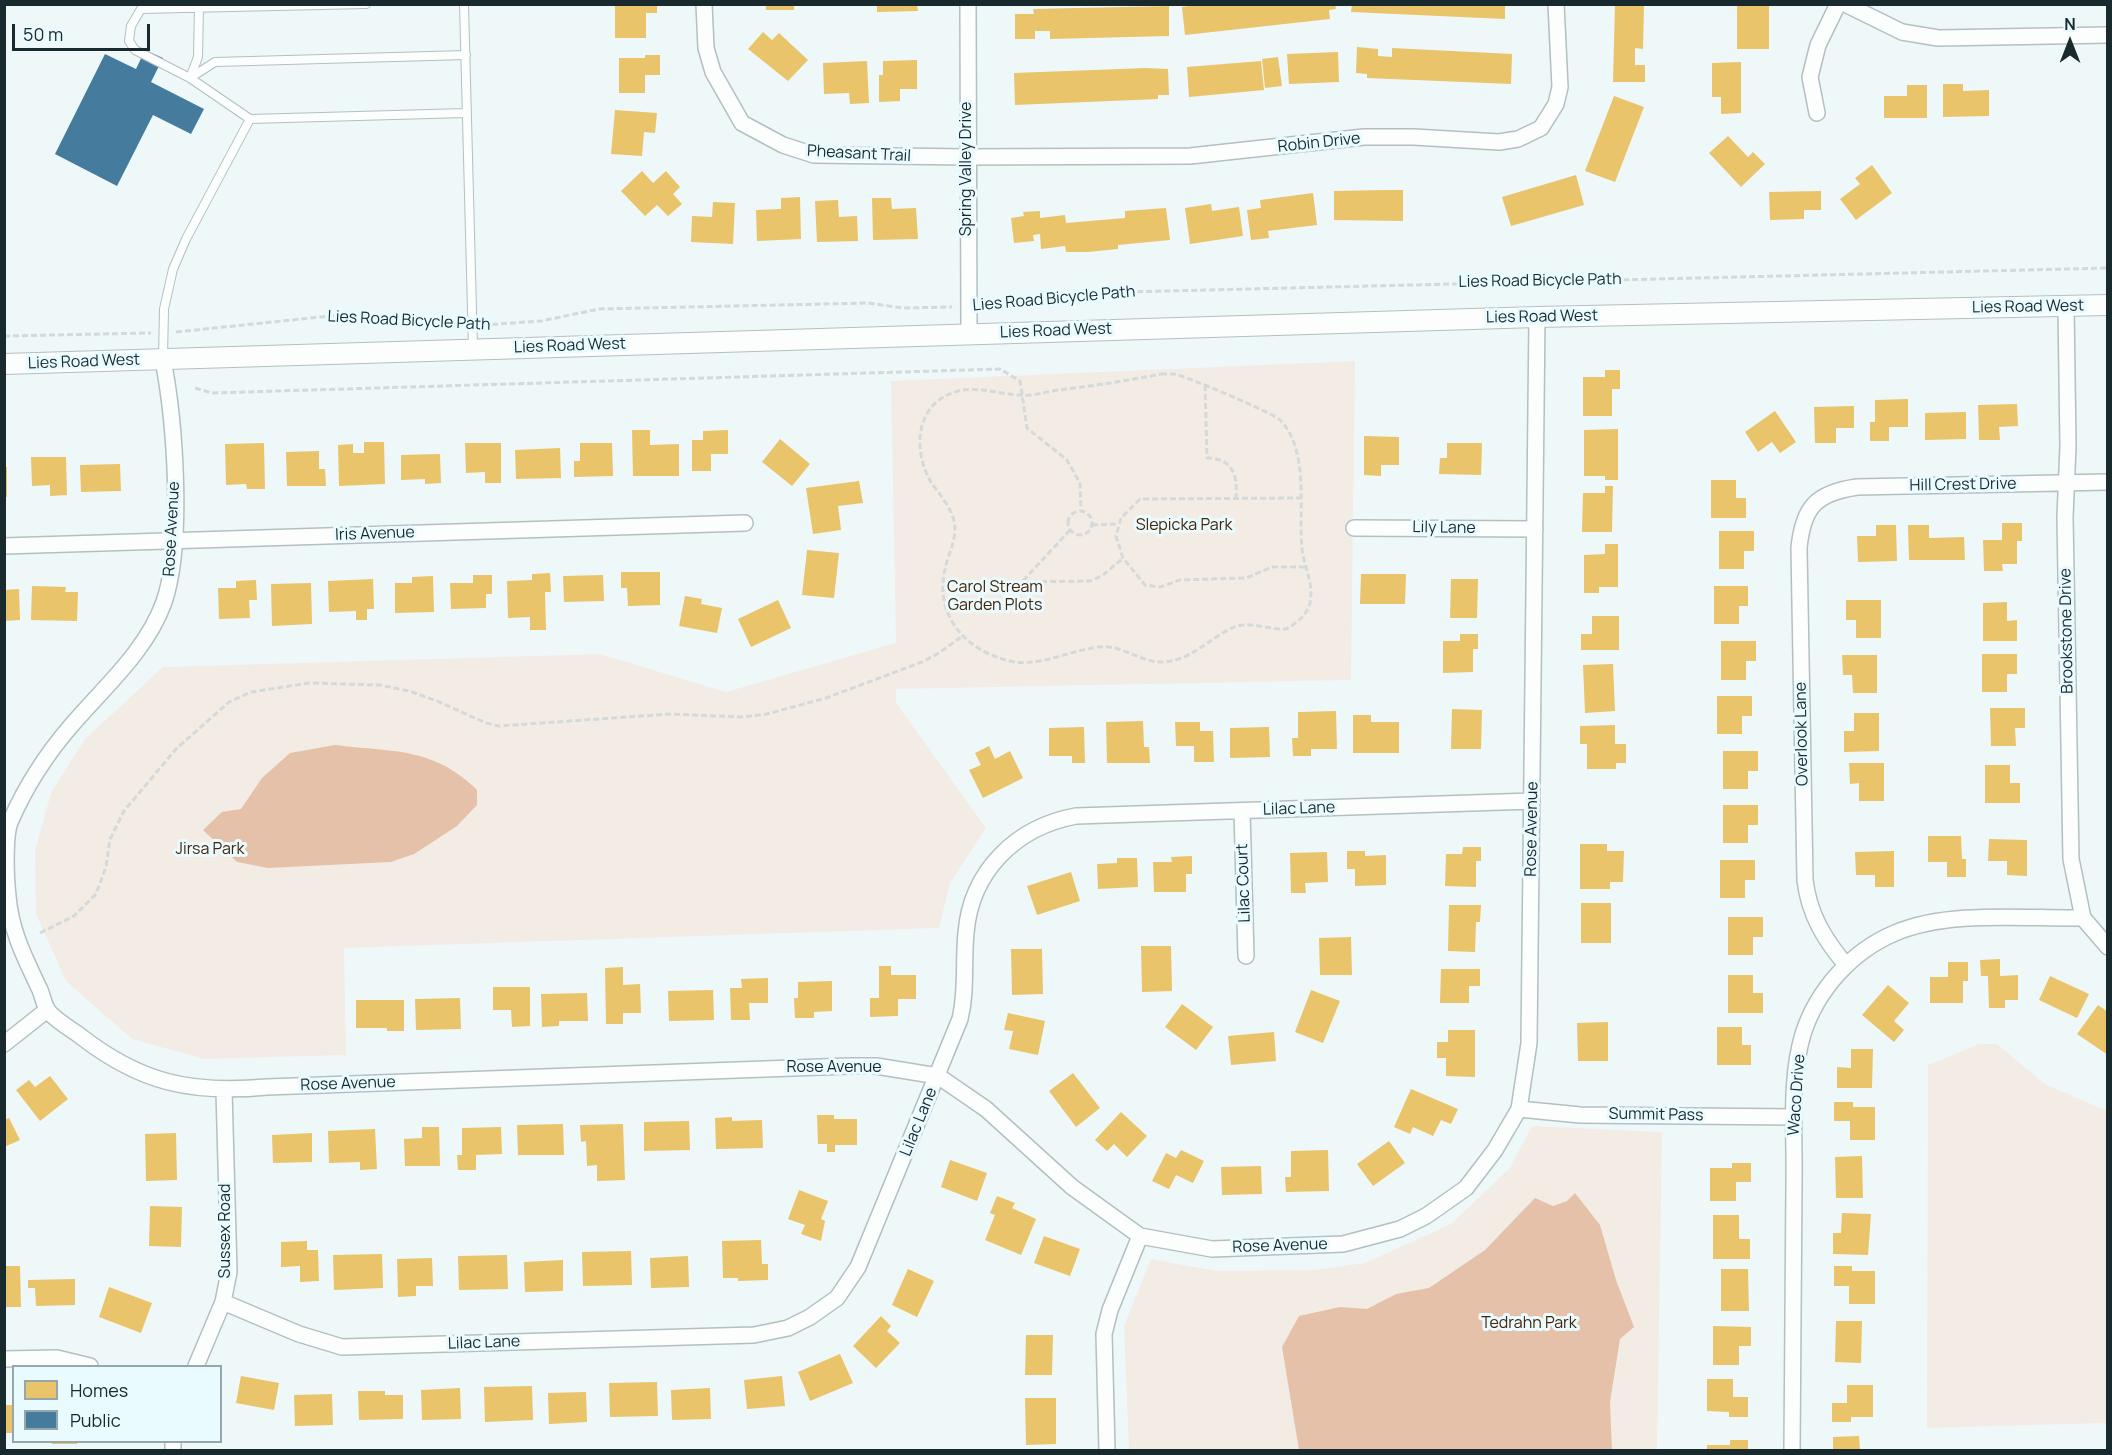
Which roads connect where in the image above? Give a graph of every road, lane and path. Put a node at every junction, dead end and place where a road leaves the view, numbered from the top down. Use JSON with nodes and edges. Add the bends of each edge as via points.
{"nodes":[{"id":1,"x":366,"y":4,"type":"edge"},
{"id":2,"x":464,"y":4,"type":"edge"},
{"id":3,"x":704,"y":4,"type":"edge"},
{"id":4,"x":968,"y":4,"type":"edge"},
{"id":5,"x":1556,"y":4,"type":"edge"},
{"id":6,"x":1838,"y":4,"type":"edge"},
{"id":7,"x":1845,"y":4,"type":"edge"},
{"id":8,"x":199,"y":7,"type":"edge"},
{"id":9,"x":2108,"y":35,"type":"edge"},
{"id":10,"x":466,"y":55,"type":"junction"},
{"id":11,"x":190,"y":78,"type":"junction"},
{"id":12,"x":466,"y":112,"type":"junction"},
{"id":13,"x":1817,"y":112,"type":"dead end"},
{"id":14,"x":250,"y":119,"type":"junction"},
{"id":15,"x":967,"y":157,"type":"junction"},
{"id":16,"x":2108,"y":268,"type":"edge"},
{"id":17,"x":2108,"y":305,"type":"edge"},
{"id":18,"x":2066,"y":306,"type":"junction"},
{"id":19,"x":967,"y":307,"type":"junction"},
{"id":20,"x":1537,"y":317,"type":"junction"},
{"id":21,"x":472,"y":325,"type":"junction"},
{"id":22,"x":162,"y":332,"type":"junction"},
{"id":23,"x":969,"y":334,"type":"junction"},
{"id":24,"x":4,"y":336,"type":"edge"},
{"id":25,"x":473,"y":350,"type":"junction"},
{"id":26,"x":163,"y":360,"type":"junction"},
{"id":27,"x":4,"y":364,"type":"edge"},
{"id":28,"x":1205,"y":386,"type":"junction"},
{"id":29,"x":195,"y":388,"type":"dead end"},
{"id":30,"x":1024,"y":396,"type":"junction"},
{"id":31,"x":2108,"y":482,"type":"edge"},
{"id":32,"x":2066,"y":483,"type":"junction"},
{"id":33,"x":1236,"y":498,"type":"junction"},
{"id":34,"x":1302,"y":498,"type":"junction"},
{"id":35,"x":1820,"y":498,"type":"joint"},
{"id":36,"x":1081,"y":512,"type":"junction"},
{"id":37,"x":745,"y":523,"type":"dead end"},
{"id":38,"x":1119,"y":524,"type":"junction"},
{"id":39,"x":1092,"y":525,"type":"junction"},
{"id":40,"x":1354,"y":528,"type":"dead end"},
{"id":41,"x":1070,"y":530,"type":"junction"},
{"id":42,"x":1534,"y":530,"type":"junction"},
{"id":43,"x":173,"y":541,"type":"junction"},
{"id":44,"x":4,"y":546,"type":"edge"},
{"id":45,"x":1123,"y":558,"type":"junction"},
{"id":46,"x":1307,"y":567,"type":"junction"},
{"id":47,"x":961,"y":637,"type":"junction"},
{"id":48,"x":1532,"y":801,"type":"junction"},
{"id":49,"x":1242,"y":811,"type":"junction"},
{"id":50,"x":7,"y":822,"type":"edge"},
{"id":51,"x":2083,"y":918,"type":"junction"},
{"id":52,"x":40,"y":933,"type":"dead end"},
{"id":53,"x":2108,"y":947,"type":"edge"},
{"id":54,"x":1246,"y":956,"type":"dead end"},
{"id":55,"x":1846,"y":965,"type":"junction"},
{"id":56,"x":47,"y":1011,"type":"junction"},
{"id":57,"x":4,"y":1044,"type":"edge"},
{"id":58,"x":938,"y":1076,"type":"junction"},
{"id":59,"x":224,"y":1091,"type":"junction"},
{"id":60,"x":1519,"y":1109,"type":"junction"},
{"id":61,"x":1794,"y":1117,"type":"junction"},
{"id":62,"x":1140,"y":1236,"type":"junction"},
{"id":63,"x":223,"y":1302,"type":"junction"},
{"id":64,"x":4,"y":1359,"type":"edge"},
{"id":65,"x":86,"y":1365,"type":"edge"},
{"id":66,"x":196,"y":1365,"type":"edge"},
{"id":67,"x":1107,"y":1450,"type":"edge"},
{"id":68,"x":1792,"y":1450,"type":"edge"}],
"edges":[{"from":1,"to":8,"type":"lane"},
{"from":2,"to":10,"type":"lane"},
{"from":3,"to":15,"type":"street","name":"Pheasant Trail","via":[[706,48],[713,72],[742,123],[783,145],[814,155]]},
{"from":4,"to":15,"type":"street","name":"Spring Valley Drive"},
{"from":5,"to":15,"type":"street","name":"Robin Drive","via":[[1560,87],[1556,104],[1541,129],[1518,139],[1499,142],[1364,137],[1190,156]]},
{"from":6,"to":13,"type":"street","via":[[1818,45],[1810,77]]},
{"from":7,"to":9,"type":"street","via":[[1902,32],[1938,38]]},
{"from":8,"to":11,"type":"lane","via":[[198,57]]},
{"from":8,"to":11,"type":"lane","via":[[141,9],[129,34],[135,50]]},
{"from":10,"to":11,"type":"lane","via":[[215,62]]},
{"from":10,"to":12,"type":"lane"},
{"from":11,"to":14,"type":"lane"},
{"from":12,"to":14,"type":"lane"},
{"from":12,"to":21,"type":"lane"},
{"from":14,"to":22,"type":"lane","via":[[179,254],[168,285]]},
{"from":15,"to":19,"type":"street","name":"Spring Valley Drive"},
{"from":16,"to":19,"type":"path","name":"Lies Road Bicycle Path","via":[[1096,293]]},
{"from":17,"to":18,"type":"street","name":"Lies Road West"},
{"from":18,"to":20,"type":"street","name":"Lies Road West"},
{"from":18,"to":32,"type":"street","name":"Brookstone Drive"},
{"from":19,"to":21,"type":"path","name":"Lies Road Bicycle Path","via":[[903,308],[868,303],[599,309],[542,321]]},
{"from":19,"to":23,"type":"street","name":"Spring Valley Drive"},
{"from":20,"to":23,"type":"street","name":"Lies Road West"},
{"from":20,"to":42,"type":"street","name":"Rose Avenue"},
{"from":21,"to":22,"type":"path","name":"Lies Road Bicycle Path","via":[[330,316]]},
{"from":21,"to":25,"type":"lane"},
{"from":22,"to":24,"type":"path","name":"Lies Road Bicycle Path"},
{"from":22,"to":26,"type":"lane"},
{"from":23,"to":25,"type":"street","name":"Lies Road West"},
{"from":25,"to":26,"type":"street","name":"Lies Road West"},
{"from":26,"to":27,"type":"street","name":"Lies Road West"},
{"from":26,"to":43,"type":"street","name":"Rose Avenue","via":[[176,498]]},
{"from":28,"to":30,"type":"path","via":[[1174,374],[1161,374]]},
{"from":28,"to":33,"type":"path","via":[[1207,458],[1232,467],[1238,482]]},
{"from":28,"to":34,"type":"path","via":[[1268,411],[1280,420],[1296,454]]},
{"from":29,"to":30,"type":"path","via":[[212,393],[1000,369],[1020,381]]},
{"from":30,"to":36,"type":"path","via":[[1027,428],[1067,460],[1080,483]]},
{"from":30,"to":47,"type":"path","via":[[984,388],[958,390],[936,402],[922,422],[924,464],[954,520],[954,538],[942,586],[947,614]]},
{"from":31,"to":32,"type":"street","name":"Hill Crest Drive"},
{"from":32,"to":35,"type":"street","name":"Hill Crest Drive","via":[[1857,487]]},
{"from":32,"to":51,"type":"street","name":"Brookstone Drive","via":[[2071,859]]},
{"from":33,"to":34,"type":"path"},
{"from":33,"to":38,"type":"path","via":[[1140,499]]},
{"from":34,"to":46,"type":"path","via":[[1302,545]]},
{"from":35,"to":55,"type":"street","name":"Overlook Lane","via":[[1810,507],[1799,548],[1805,880],[1811,910],[1827,942]]},
{"from":36,"to":39,"type":"path","via":[[1088,514]]},
{"from":36,"to":41,"type":"path","via":[[1068,519]]},
{"from":37,"to":43,"type":"street","name":"Iris Avenue"},
{"from":38,"to":39,"type":"path"},
{"from":38,"to":45,"type":"path","via":[[1116,536]]},
{"from":39,"to":41,"type":"path","via":[[1085,535]]},
{"from":40,"to":42,"type":"street","name":"Lily Lane"},
{"from":41,"to":45,"type":"path","via":[[1022,582],[1090,581]]},
{"from":42,"to":48,"type":"street","name":"Rose Avenue"},
{"from":43,"to":44,"type":"street","name":"Iris Avenue"},
{"from":43,"to":50,"type":"street","name":"Rose Avenue","via":[[169,584],[149,633],[48,754]]},
{"from":45,"to":46,"type":"path","via":[[1145,585],[1160,586],[1180,580],[1246,578],[1272,567]]},
{"from":46,"to":47,"type":"path","via":[[1309,606],[1297,622],[1286,629],[1241,626],[1193,654],[1165,662],[1110,646],[1012,662]]},
{"from":47,"to":52,"type":"path","via":[[922,662],[826,698],[741,717],[670,714],[499,726],[409,691],[379,685],[309,683],[251,692],[229,702],[176,749],[117,823],[96,894],[74,916]]},
{"from":48,"to":49,"type":"street","name":"Lilac Lane"},
{"from":48,"to":60,"type":"street","name":"Rose Avenue","via":[[1529,1043]]},
{"from":49,"to":54,"type":"street","name":"Lilac Court"},
{"from":49,"to":58,"type":"street","name":"Lilac Lane","via":[[1076,816],[1048,824],[1003,850],[972,903],[965,934],[965,1000]]},
{"from":50,"to":56,"type":"street","name":"Rose Avenue","via":[[7,886],[12,927]]},
{"from":51,"to":53,"type":"street","name":"Brookstone Drive"},
{"from":51,"to":55,"type":"street","name":"Waco Drive","via":[[1932,922],[1894,933]]},
{"from":55,"to":61,"type":"street","name":"Waco Drive","via":[[1814,1007],[1803,1034]]},
{"from":56,"to":57,"type":"street"},
{"from":56,"to":59,"type":"street","name":"Rose Avenue","via":[[98,1050],[141,1074]]},
{"from":58,"to":59,"type":"street","name":"Rose Avenue","via":[[876,1066],[848,1066]]},
{"from":58,"to":62,"type":"street","name":"Rose Avenue","via":[[986,1109],[1072,1187]]},
{"from":58,"to":63,"type":"street","name":"Lilac Lane","via":[[858,1268],[837,1298],[788,1328],[754,1335],[342,1347],[299,1334]]},
{"from":59,"to":63,"type":"street","name":"Sussex Road","via":[[230,1261]]},
{"from":60,"to":61,"type":"street","name":"Summit Pass","via":[[1580,1114]]},
{"from":60,"to":62,"type":"street","name":"Rose Avenue","via":[[1466,1188],[1426,1216],[1376,1238],[1343,1244],[1212,1249]]},
{"from":61,"to":68,"type":"street","name":"Waco Drive"},
{"from":62,"to":67,"type":"street","via":[[1104,1334]]},
{"from":63,"to":66,"type":"street","name":"Sussex Road"},
{"from":64,"to":65,"type":"street","via":[[57,1358]]}]}
